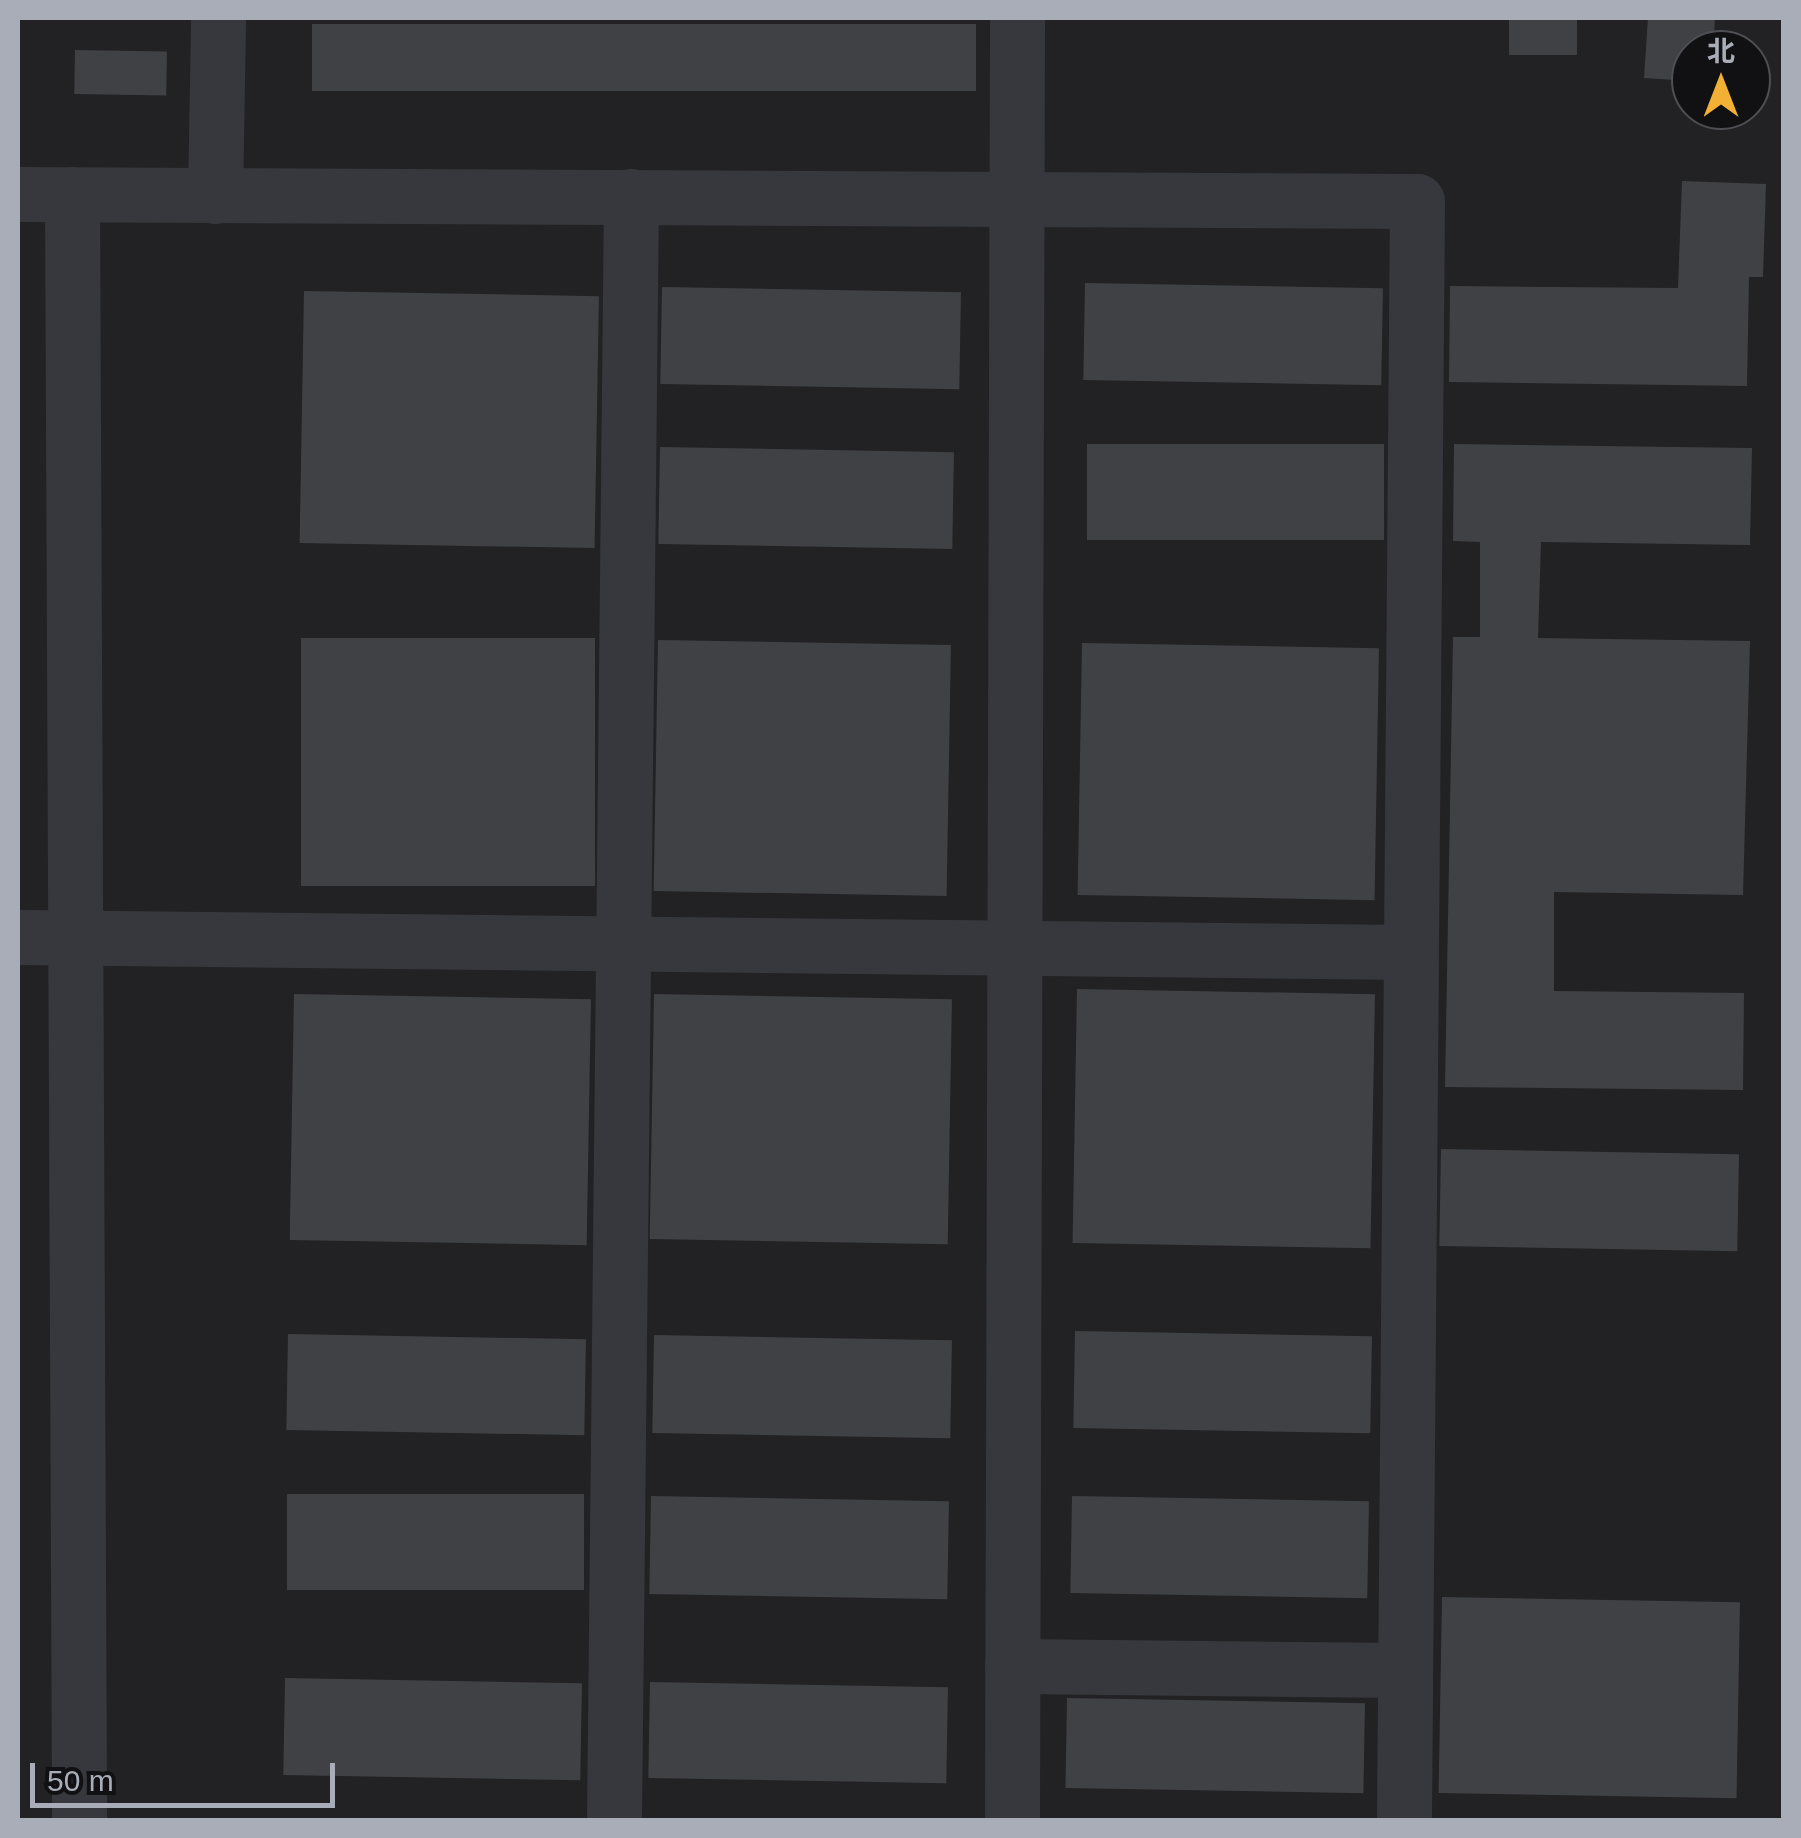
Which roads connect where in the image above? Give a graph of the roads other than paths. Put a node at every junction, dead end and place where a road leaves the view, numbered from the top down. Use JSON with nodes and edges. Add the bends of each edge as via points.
{"nodes":[{"id":1,"x":218,"y":18,"type":"edge"},
{"id":2,"x":1017,"y":18,"type":"edge"},
{"id":3,"x":18,"y":194,"type":"edge"},
{"id":4,"x":72,"y":194,"type":"junction"},
{"id":5,"x":216,"y":196,"type":"junction"},
{"id":6,"x":632,"y":196,"type":"junction"},
{"id":7,"x":1016,"y":198,"type":"junction"},
{"id":8,"x":18,"y":937,"type":"edge"},
{"id":9,"x":76,"y":937,"type":"junction"},
{"id":10,"x":626,"y":946,"type":"junction"},
{"id":11,"x":1014,"y":948,"type":"junction"},
{"id":12,"x":1408,"y":952,"type":"junction"},
{"id":13,"x":1012,"y":1666,"type":"junction"},
{"id":14,"x":1403,"y":1670,"type":"junction"},
{"id":15,"x":80,"y":1820,"type":"edge"},
{"id":16,"x":614,"y":1820,"type":"edge"},
{"id":17,"x":1012,"y":1820,"type":"edge"},
{"id":18,"x":1404,"y":1820,"type":"edge"}],
"edges":[{"from":1,"to":5,"type":"street"},
{"from":2,"to":7,"type":"street"},
{"from":3,"to":4,"type":"street"},
{"from":4,"to":5,"type":"street"},
{"from":4,"to":9,"type":"street"},
{"from":5,"to":6,"type":"street"},
{"from":6,"to":7,"type":"street"},
{"from":6,"to":10,"type":"street"},
{"from":7,"to":11,"type":"street"},
{"from":7,"to":12,"type":"street","via":[[1417,201]]},
{"from":8,"to":9,"type":"street"},
{"from":9,"to":10,"type":"street"},
{"from":9,"to":15,"type":"street"},
{"from":10,"to":11,"type":"street"},
{"from":10,"to":16,"type":"street"},
{"from":11,"to":12,"type":"street"},
{"from":11,"to":13,"type":"street"},
{"from":12,"to":14,"type":"street"},
{"from":13,"to":14,"type":"street"},
{"from":13,"to":17,"type":"street"},
{"from":14,"to":18,"type":"street"}]}
